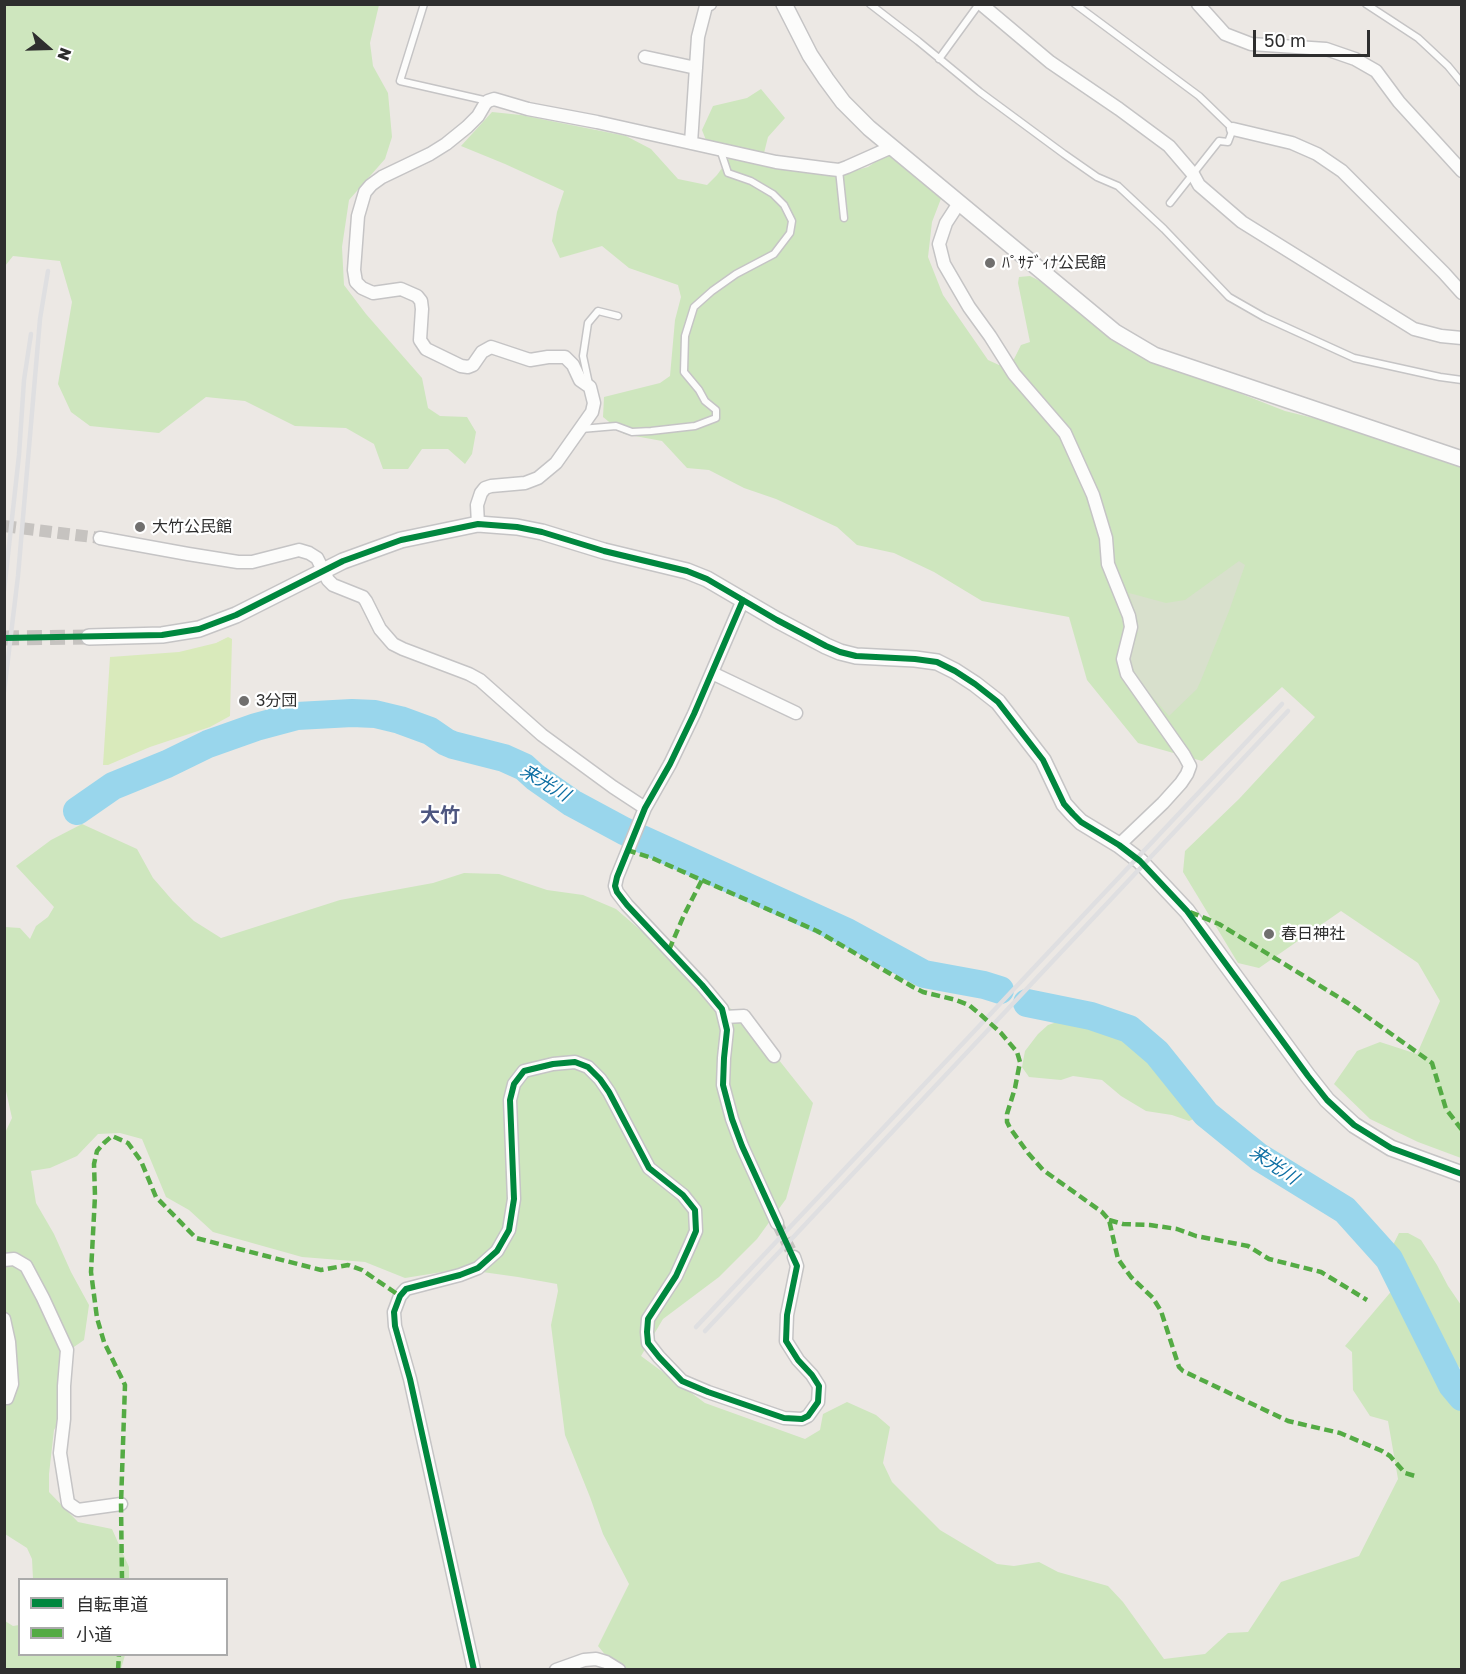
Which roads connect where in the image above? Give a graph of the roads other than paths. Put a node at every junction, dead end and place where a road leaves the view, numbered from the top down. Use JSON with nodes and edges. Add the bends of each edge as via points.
{"nodes":[{"id":1,"x":424,"y":4,"type":"edge"},
{"id":2,"x":710,"y":4,"type":"edge"},
{"id":3,"x":784,"y":4,"type":"edge"},
{"id":4,"x":870,"y":4,"type":"edge"},
{"id":5,"x":1075,"y":4,"type":"edge"},
{"id":6,"x":1198,"y":4,"type":"edge"},
{"id":7,"x":1366,"y":4,"type":"edge"},
{"id":8,"x":986,"y":6,"type":"edge"},
{"id":9,"x":645,"y":57,"type":"dead end"},
{"id":10,"x":939,"y":59,"type":"junction"},
{"id":11,"x":696,"y":68,"type":"junction"},
{"id":12,"x":1461,"y":83,"type":"edge"},
{"id":13,"x":488,"y":101,"type":"junction"},
{"id":14,"x":1233,"y":129,"type":"junction"},
{"id":15,"x":691,"y":143,"type":"junction"},
{"id":16,"x":892,"y":147,"type":"junction"},
{"id":17,"x":719,"y":149,"type":"junction"},
{"id":18,"x":839,"y":170,"type":"junction"},
{"id":19,"x":1461,"y":171,"type":"edge"},
{"id":20,"x":1193,"y":174,"type":"junction"},
{"id":21,"x":959,"y":203,"type":"junction"},
{"id":22,"x":1170,"y":203,"type":"dead end"},
{"id":23,"x":844,"y":218,"type":"dead end"},
{"id":24,"x":1461,"y":293,"type":"edge"},
{"id":25,"x":618,"y":316,"type":"dead end"},
{"id":26,"x":1461,"y":338,"type":"edge"},
{"id":27,"x":1461,"y":380,"type":"edge"},
{"id":28,"x":590,"y":387,"type":"junction"},
{"id":29,"x":580,"y":429,"type":"junction"},
{"id":30,"x":1461,"y":459,"type":"edge"},
{"id":31,"x":478,"y":524,"type":"junction"},
{"id":32,"x":100,"y":538,"type":"tunnel mouth"},
{"id":33,"x":323,"y":571,"type":"junction"},
{"id":34,"x":743,"y":600,"type":"junction"},
{"id":35,"x":89,"y":637,"type":"tunnel mouth"},
{"id":36,"x":712,"y":673,"type":"junction"},
{"id":37,"x":796,"y":713,"type":"dead end"},
{"id":38,"x":643,"y":812,"type":"junction"},
{"id":39,"x":1119,"y":845,"type":"junction"},
{"id":40,"x":724,"y":1017,"type":"junction"},
{"id":41,"x":774,"y":1056,"type":"dead end"},
{"id":42,"x":1461,"y":1174,"type":"edge"},
{"id":43,"x":777,"y":1223,"type":"tunnel mouth"},
{"id":44,"x":794,"y":1257,"type":"tunnel mouth"},
{"id":45,"x":4,"y":1260,"type":"edge"},
{"id":46,"x":4,"y":1319,"type":"edge"},
{"id":47,"x":4,"y":1398,"type":"edge"},
{"id":48,"x":121,"y":1504,"type":"dead end"},
{"id":49,"x":474,"y":1670,"type":"edge"},
{"id":50,"x":556,"y":1670,"type":"edge"},
{"id":51,"x":619,"y":1670,"type":"edge"}],
"edges":[{"from":1,"to":13,"type":"lane","via":[[400,81]]},
{"from":2,"to":11,"type":"street","via":[[706,6],[698,37]]},
{"from":3,"to":16,"type":"street","via":[[810,55],[837,94]]},
{"from":4,"to":10,"type":"lane"},
{"from":5,"to":14,"type":"lane","via":[[1200,96]]},
{"from":6,"to":19,"type":"street","via":[[1225,34],[1251,44],[1326,49],[1376,71]]},
{"from":7,"to":12,"type":"lane","via":[[1418,38]]},
{"from":8,"to":10,"type":"lane"},
{"from":8,"to":20,"type":"street","via":[[1050,62],[1169,146]]},
{"from":9,"to":11,"type":"street"},
{"from":10,"to":27,"type":"lane","via":[[1064,154],[1118,186],[1229,297],[1243,306],[1354,358]]},
{"from":11,"to":15,"type":"street"},
{"from":13,"to":15,"type":"street","via":[[494,99]]},
{"from":13,"to":28,"type":"street","via":[[467,127],[446,144],[382,177],[365,192],[358,216],[356,282],[373,293],[401,289],[417,296],[422,309],[422,345],[461,366],[471,367],[491,347],[530,360],[565,357],[580,380]]},
{"from":14,"to":20,"type":"lane","via":[[1228,142],[1219,141]]},
{"from":14,"to":24,"type":"street","via":[[1292,143],[1342,171]]},
{"from":15,"to":17,"type":"street"},
{"from":16,"to":18,"type":"street"},
{"from":16,"to":21,"type":"street"},
{"from":17,"to":18,"type":"street"},
{"from":17,"to":29,"type":"lane","via":[[728,173],[773,194],[792,221],[790,233],[774,254],[736,274],[694,307],[686,336],[684,372],[716,410],[716,418],[695,426],[651,431],[632,432],[616,426]]},
{"from":18,"to":23,"type":"lane"},
{"from":20,"to":22,"type":"lane"},
{"from":20,"to":26,"type":"street","via":[[1199,185],[1242,222],[1414,329]]},
{"from":21,"to":30,"type":"street","via":[[1115,332],[1154,355]]},
{"from":21,"to":39,"type":"street","via":[[939,244],[944,264],[1014,374],[1065,433],[1093,495],[1106,538],[1108,564],[1129,616],[1131,627],[1123,659],[1127,674],[1190,766],[1181,783]]},
{"from":25,"to":28,"type":"lane","via":[[598,311],[588,323],[583,356]]},
{"from":28,"to":29,"type":"street","via":[[592,412]]},
{"from":29,"to":31,"type":"street","via":[[556,463],[538,478],[485,488],[477,504]]},
{"from":31,"to":33,"type":"street","via":[[400,540]]},
{"from":31,"to":34,"type":"street","via":[[542,532],[687,571]]},
{"from":32,"to":33,"type":"street","via":[[238,562],[299,550],[317,558]]},
{"from":33,"to":35,"type":"street","via":[[199,629],[162,635]]},
{"from":33,"to":38,"type":"street","via":[[333,585],[363,597],[393,644],[480,680],[542,735]]},
{"from":34,"to":36,"type":"street"},
{"from":34,"to":39,"type":"street","via":[[840,652],[937,662],[975,684],[998,702],[1036,752],[1072,814]]},
{"from":36,"to":37,"type":"street"},
{"from":36,"to":38,"type":"street"},
{"from":38,"to":40,"type":"street","via":[[616,877],[617,892],[702,985]]},
{"from":39,"to":42,"type":"street","via":[[1140,861],[1187,911],[1327,1100],[1354,1125],[1391,1148]]},
{"from":40,"to":41,"type":"street","via":[[744,1016]]},
{"from":40,"to":43,"type":"street","via":[[727,1030],[723,1085],[742,1146]]},
{"from":44,"to":49,"type":"street","via":[[797,1266],[786,1341],[819,1386],[818,1402],[808,1416],[784,1418],[682,1380],[648,1343],[647,1332],[648,1319],[676,1276],[696,1231],[695,1210],[649,1168],[609,1092],[588,1067],[575,1062],[524,1071],[514,1084],[510,1100],[514,1199],[509,1230],[497,1251],[478,1268],[406,1289],[394,1312],[394,1326],[410,1379]]},
{"from":45,"to":48,"type":"street","via":[[14,1259],[26,1266],[67,1350],[60,1453],[68,1503],[78,1510]]},
{"from":46,"to":47,"type":"street","via":[[12,1384]]},
{"from":50,"to":51,"type":"street","via":[[596,1659]]}]}
